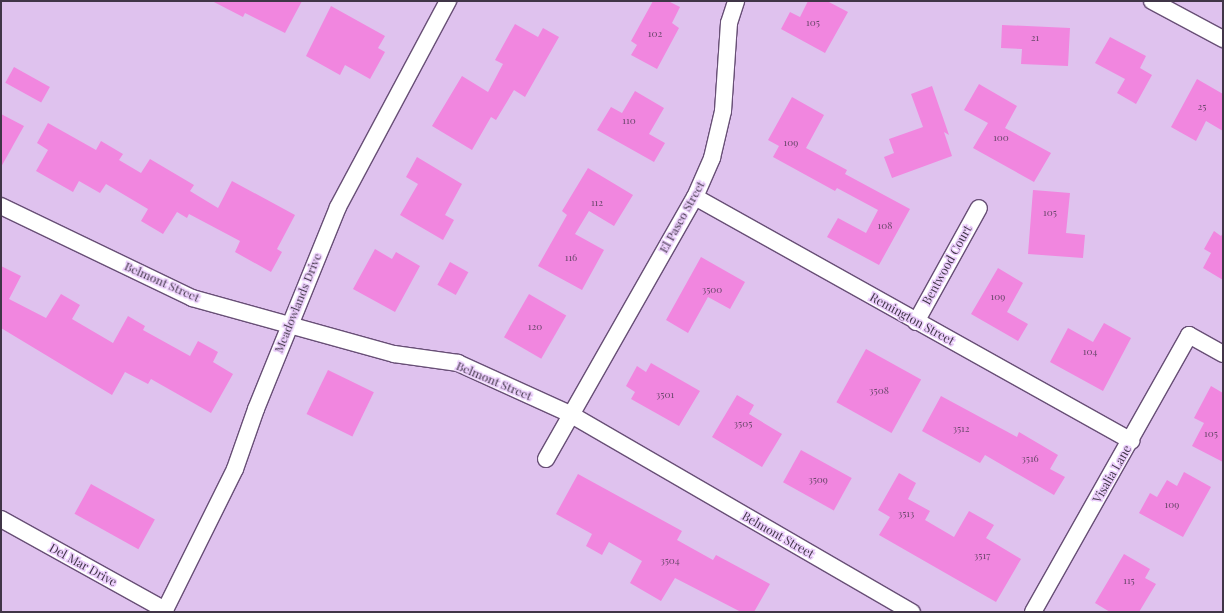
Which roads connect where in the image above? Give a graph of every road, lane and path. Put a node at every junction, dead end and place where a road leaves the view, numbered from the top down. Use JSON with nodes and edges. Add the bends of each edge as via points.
{"nodes":[{"id":1,"x":448,"y":1,"type":"edge"},
{"id":2,"x":736,"y":1,"type":"edge"},
{"id":3,"x":1152,"y":1,"type":"edge"},
{"id":4,"x":1223,"y":39,"type":"edge"},
{"id":5,"x":695,"y":196,"type":"junction"},
{"id":6,"x":1,"y":206,"type":"edge"},
{"id":7,"x":979,"y":208,"type":"dead end"},
{"id":8,"x":916,"y":322,"type":"junction"},
{"id":9,"x":289,"y":324,"type":"junction"},
{"id":10,"x":1223,"y":354,"type":"edge"},
{"id":11,"x":570,"y":414,"type":"junction"},
{"id":12,"x":1131,"y":441,"type":"junction"},
{"id":13,"x":546,"y":459,"type":"dead end"},
{"id":14,"x":1,"y":519,"type":"edge"},
{"id":15,"x":164,"y":611,"type":"edge"},
{"id":16,"x":912,"y":612,"type":"edge"},
{"id":17,"x":1033,"y":612,"type":"edge"}],
"edges":[{"from":1,"to":9,"type":"street","name":"Meadowlands Drive","via":[[338,207]]},
{"from":2,"to":5,"type":"street","name":"El Paseo Street","via":[[729,23],[723,111],[712,158]]},
{"from":3,"to":4,"type":"street"},
{"from":5,"to":8,"type":"street","name":"Remington Street"},
{"from":5,"to":11,"type":"street","name":"El Paseo Street"},
{"from":6,"to":9,"type":"street","name":"Belmont Street","via":[[192,298]]},
{"from":7,"to":8,"type":"street","name":"Bentwood Court"},
{"from":8,"to":12,"type":"street","name":"Remington Street"},
{"from":9,"to":11,"type":"street","name":"Belmont Street","via":[[394,354],[458,363]]},
{"from":9,"to":15,"type":"street","name":"Meadowlands Drive","via":[[235,469]]},
{"from":10,"to":12,"type":"street","name":"Visalia Lane","via":[[1189,335]]},
{"from":11,"to":13,"type":"street","name":"El Paseo Street"},
{"from":11,"to":16,"type":"street","name":"Belmont Street"},
{"from":12,"to":17,"type":"street","name":"Visalia Lane"},
{"from":14,"to":15,"type":"street","name":"Del Mar Drive"}]}
